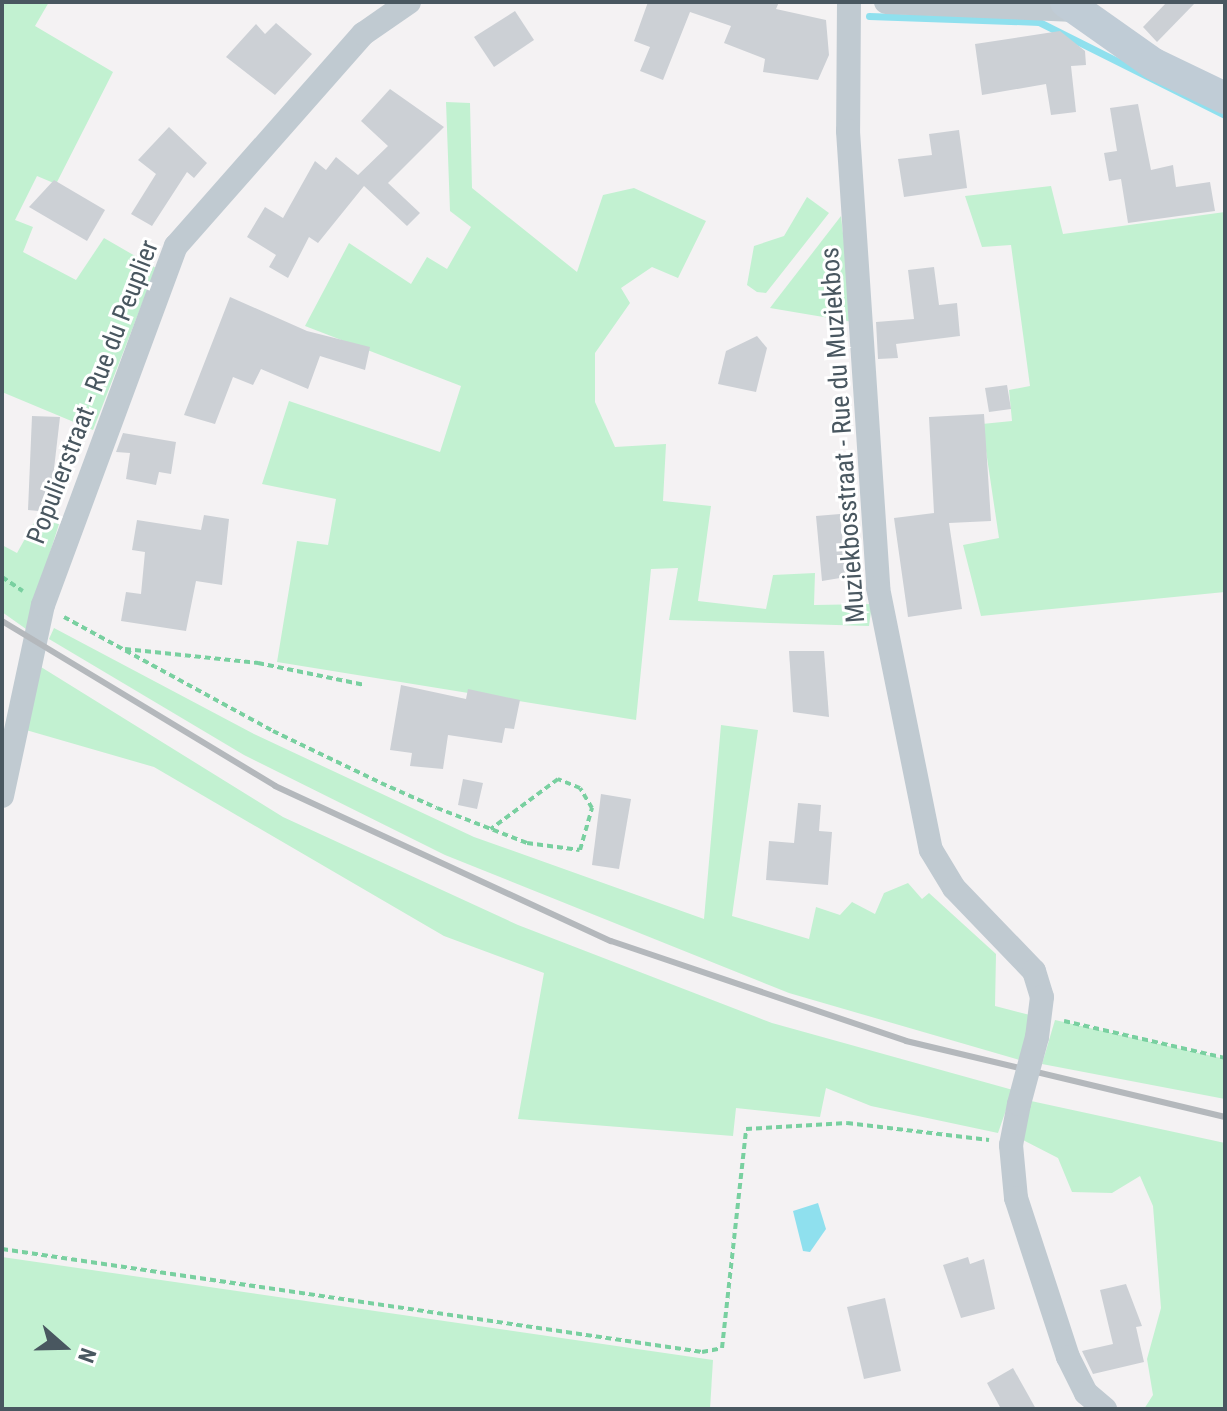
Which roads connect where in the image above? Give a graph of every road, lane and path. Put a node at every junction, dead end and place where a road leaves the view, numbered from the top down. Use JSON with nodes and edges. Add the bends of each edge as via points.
{"nodes":[{"id":1,"x":409,"y":2,"type":"edge"},
{"id":2,"x":849,"y":2,"type":"edge"},
{"id":3,"x":886,"y":2,"type":"edge"},
{"id":4,"x":1070,"y":6,"type":"edge"},
{"id":5,"x":1225,"y":98,"type":"edge"},
{"id":6,"x":43,"y":605,"type":"junction"},
{"id":7,"x":122,"y":649,"type":"junction"},
{"id":8,"x":365,"y":685,"type":"dead end"},
{"id":9,"x":2,"y":796,"type":"edge"},
{"id":10,"x":491,"y":829,"type":"junction"},
{"id":11,"x":1039,"y":1026,"type":"junction"},
{"id":12,"x":1225,"y":1058,"type":"edge"},
{"id":13,"x":1011,"y":1145,"type":"junction"},
{"id":14,"x":2,"y":1249,"type":"edge"},
{"id":15,"x":1105,"y":1409,"type":"edge"}],
"edges":[{"from":1,"to":6,"type":"street","name":"Populierstraat - Rue du Peuplier","via":[[363,34],[176,246]]},
{"from":2,"to":11,"type":"street","name":"Muziekbosstraat - Rue du Muziekbos","via":[[847,115],[878,588],[931,850],[954,888],[1028,962],[1042,988]]},
{"from":3,"to":4,"type":"street"},
{"from":4,"to":5,"type":"main road","via":[[1154,64]]},
{"from":6,"to":7,"type":"path"},
{"from":6,"to":9,"type":"street","name":"Populierstraat - Rue du Peuplier"},
{"from":7,"to":8,"type":"path","via":[[258,663]]},
{"from":7,"to":10,"type":"path","via":[[273,731]]},
{"from":10,"to":10,"type":"path","via":[[568,853],[586,843],[592,808],[580,788],[558,779]]},
{"from":11,"to":12,"type":"path"},
{"from":11,"to":13,"type":"street","name":"Muziekbosstraat - Rue du Muziekbos","bridge":true},
{"from":13,"to":14,"type":"path","via":[[847,1123],[746,1129],[722,1348],[702,1352]]},
{"from":13,"to":15,"type":"street","via":[[1016,1198],[1060,1337],[1086,1393]]}]}
